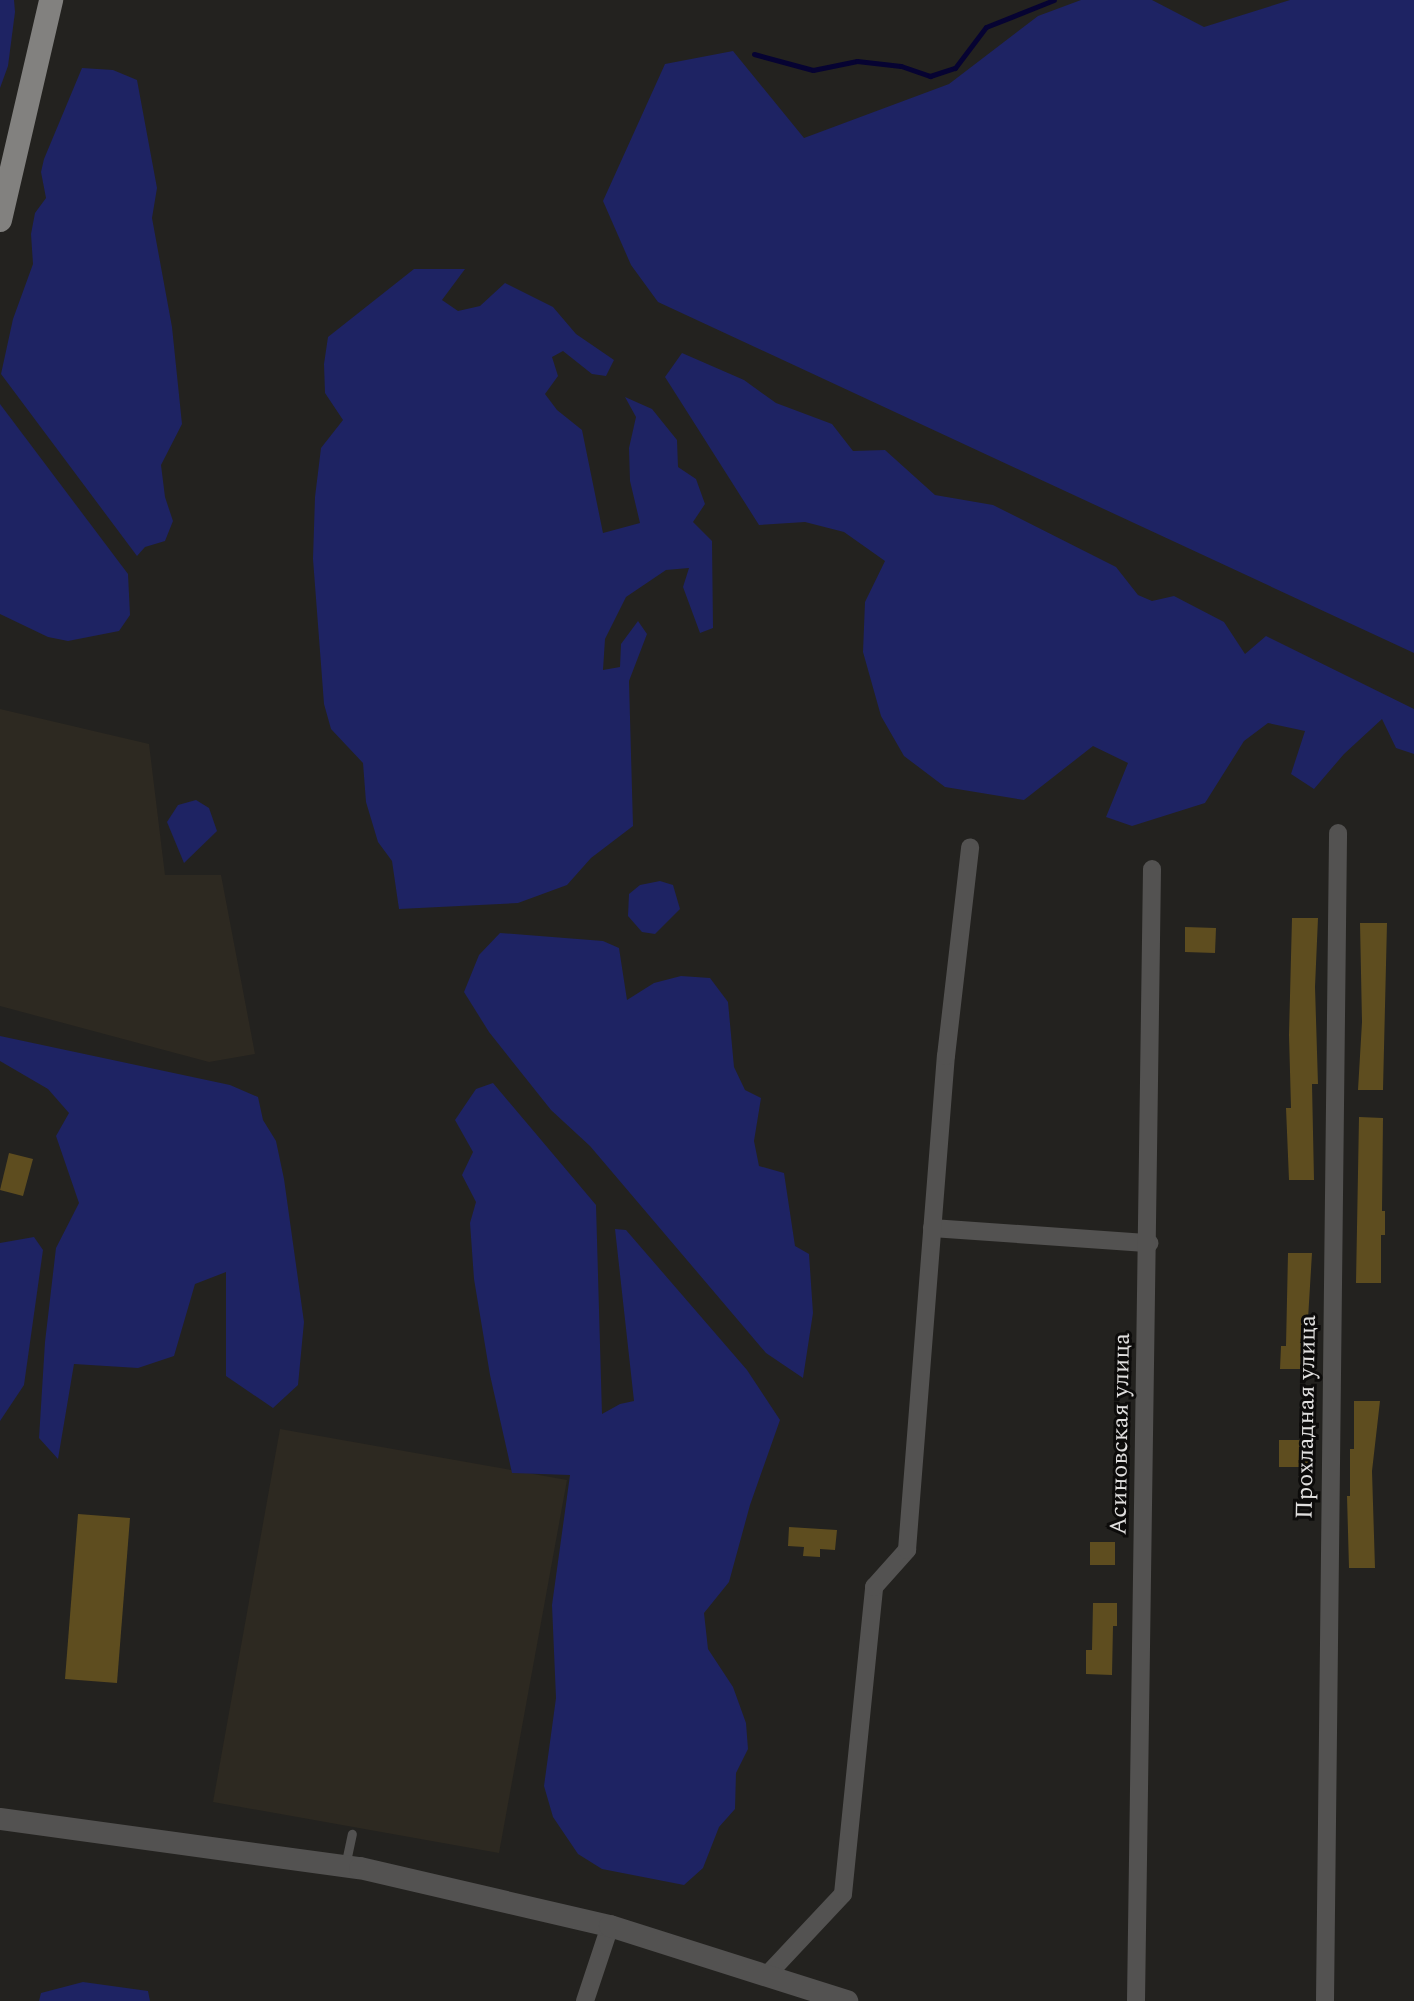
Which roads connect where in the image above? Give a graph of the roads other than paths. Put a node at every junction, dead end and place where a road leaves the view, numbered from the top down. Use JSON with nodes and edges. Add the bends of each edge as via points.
{"nodes":[{"id":1,"x":51,"y":0,"type":"edge"},
{"id":2,"x":0,"y":220,"type":"edge"},
{"id":3,"x":1338,"y":833,"type":"dead end"},
{"id":4,"x":970,"y":847,"type":"dead end"},
{"id":5,"x":1152,"y":869,"type":"dead end"},
{"id":6,"x":932,"y":1228,"type":"junction"},
{"id":7,"x":1149,"y":1243,"type":"junction"},
{"id":8,"x":0,"y":1819,"type":"edge"},
{"id":9,"x":352,"y":1834,"type":"dead end"},
{"id":10,"x":345,"y":1866,"type":"junction"},
{"id":11,"x":610,"y":1926,"type":"junction"},
{"id":12,"x":767,"y":1975,"type":"junction"},
{"id":13,"x":585,"y":2001,"type":"edge"},
{"id":14,"x":847,"y":2001,"type":"edge"},
{"id":15,"x":1136,"y":2001,"type":"edge"},
{"id":16,"x":1325,"y":2001,"type":"edge"}],
"edges":[{"from":1,"to":2,"type":"main road"},
{"from":3,"to":16,"type":"street","name":"Прохладная улица"},
{"from":4,"to":6,"type":"street"},
{"from":5,"to":7,"type":"street","name":"Асиновская улица"},
{"from":6,"to":7,"type":"street"},
{"from":6,"to":12,"type":"street","via":[[907,1550],[874,1587],[843,1894]]},
{"from":7,"to":15,"type":"street","name":"Асиновская улица"},
{"from":8,"to":10,"type":"street"},
{"from":9,"to":10,"type":"lane"},
{"from":10,"to":11,"type":"street"},
{"from":11,"to":12,"type":"street"},
{"from":11,"to":13,"type":"street"},
{"from":12,"to":14,"type":"street"}]}
